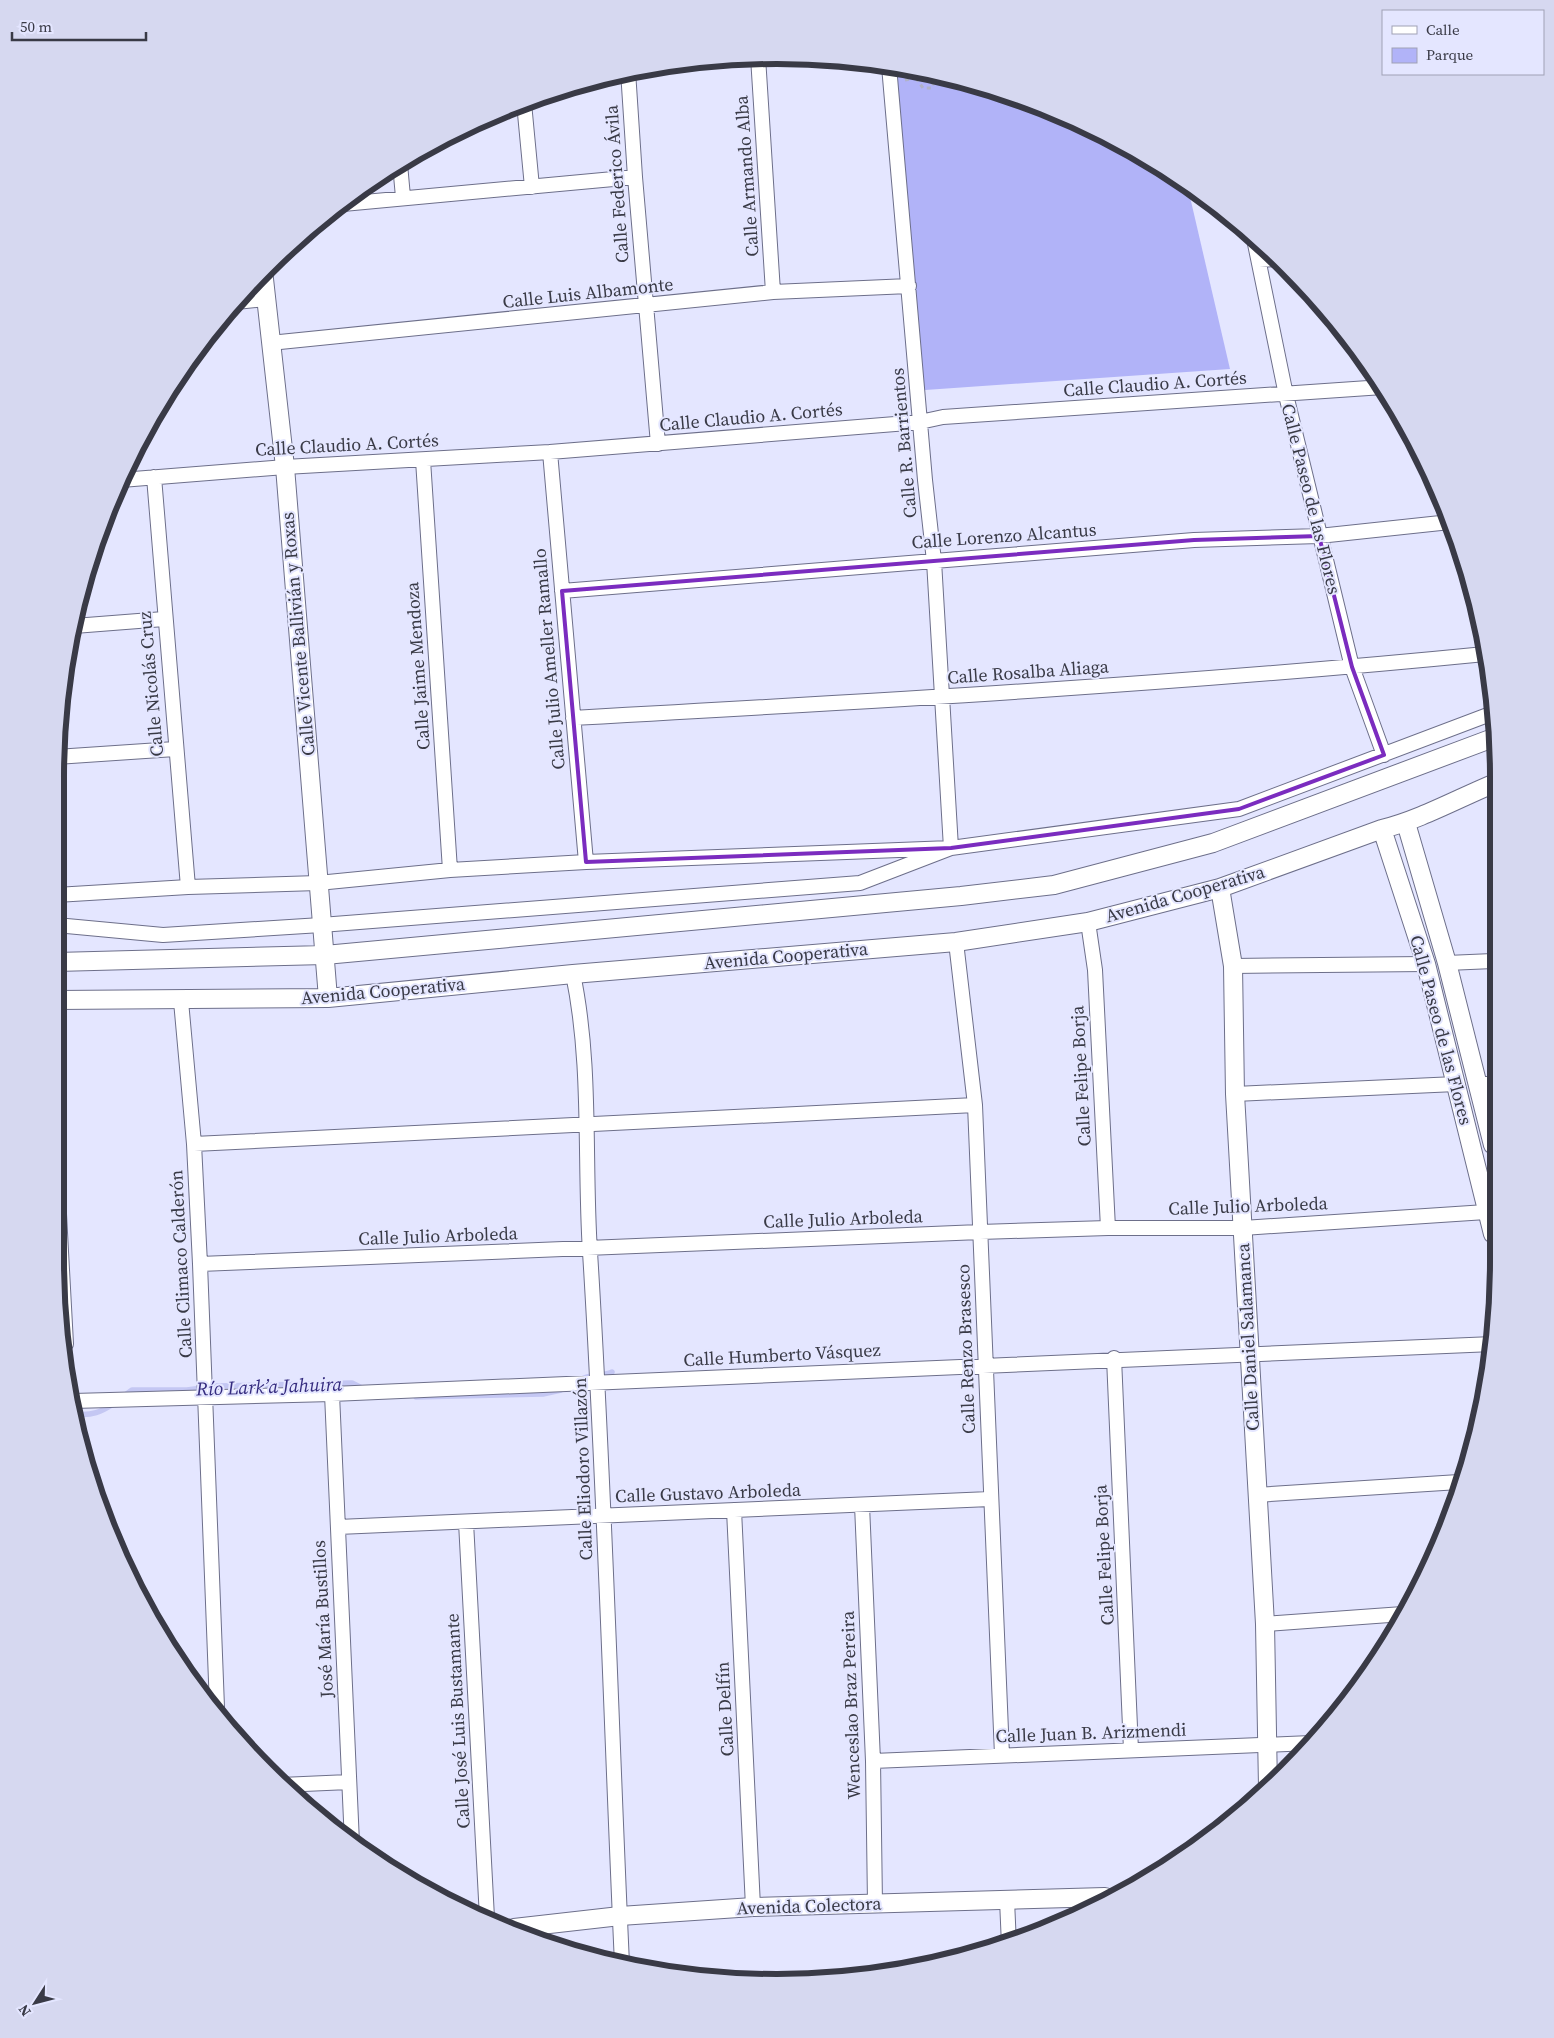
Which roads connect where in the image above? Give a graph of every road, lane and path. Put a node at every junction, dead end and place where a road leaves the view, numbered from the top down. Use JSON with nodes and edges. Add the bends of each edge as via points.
{"nodes":[{"id":1,"x":758,"y":64,"type":"edge"},
{"id":2,"x":890,"y":73,"type":"edge"},
{"id":3,"x":917,"y":77,"type":"edge"},
{"id":4,"x":629,"y":79,"type":"edge"},
{"id":5,"x":935,"y":82,"type":"edge"},
{"id":6,"x":525,"y":110,"type":"edge"},
{"id":7,"x":401,"y":171,"type":"edge"},
{"id":8,"x":635,"y":177,"type":"junction"},
{"id":9,"x":532,"y":187,"type":"junction"},
{"id":10,"x":403,"y":197,"type":"junction"},
{"id":11,"x":355,"y":203,"type":"edge"},
{"id":12,"x":1257,"y":250,"type":"edge"},
{"id":13,"x":1259,"y":260,"type":"junction"},
{"id":14,"x":1267,"y":260,"type":"edge"},
{"id":15,"x":265,"y":282,"type":"edge"},
{"id":16,"x":909,"y":286,"type":"junction"},
{"id":17,"x":773,"y":292,"type":"junction"},
{"id":18,"x":267,"y":299,"type":"junction"},
{"id":19,"x":247,"y":301,"type":"edge"},
{"id":20,"x":645,"y":306,"type":"junction"},
{"id":21,"x":270,"y":343,"type":"junction"},
{"id":22,"x":1374,"y":388,"type":"edge"},
{"id":23,"x":1286,"y":394,"type":"junction"},
{"id":24,"x":920,"y":422,"type":"junction"},
{"id":25,"x":658,"y":444,"type":"junction"},
{"id":26,"x":550,"y":452,"type":"junction"},
{"id":27,"x":422,"y":460,"type":"junction"},
{"id":28,"x":285,"y":467,"type":"junction"},
{"id":29,"x":154,"y":477,"type":"junction"},
{"id":30,"x":129,"y":479,"type":"edge"},
{"id":31,"x":1443,"y":523,"type":"edge"},
{"id":32,"x":1319,"y":536,"type":"junction"},
{"id":33,"x":934,"y":560,"type":"junction"},
{"id":34,"x":562,"y":591,"type":"junction"},
{"id":35,"x":164,"y":619,"type":"junction"},
{"id":36,"x":80,"y":626,"type":"edge"},
{"id":37,"x":1480,"y":655,"type":"edge"},
{"id":38,"x":1352,"y":667,"type":"junction"},
{"id":39,"x":943,"y":697,"type":"junction"},
{"id":40,"x":1487,"y":716,"type":"edge"},
{"id":41,"x":573,"y":718,"type":"junction"},
{"id":42,"x":1489,"y":739,"type":"edge"},
{"id":43,"x":175,"y":749,"type":"junction"},
{"id":44,"x":1384,"y":755,"type":"junction"},
{"id":45,"x":64,"y":757,"type":"edge"},
{"id":46,"x":1490,"y":785,"type":"edge"},
{"id":47,"x":1406,"y":823,"type":"junction"},
{"id":48,"x":1382,"y":828,"type":"junction"},
{"id":49,"x":951,"y":848,"type":"junction"},
{"id":50,"x":586,"y":862,"type":"junction"},
{"id":51,"x":450,"y":870,"type":"junction"},
{"id":52,"x":318,"y":883,"type":"junction"},
{"id":53,"x":188,"y":887,"type":"junction"},
{"id":54,"x":1220,"y":888,"type":"junction"},
{"id":55,"x":64,"y":895,"type":"edge"},
{"id":56,"x":1088,"y":922,"type":"junction"},
{"id":57,"x":322,"y":925,"type":"junction"},
{"id":58,"x":64,"y":926,"type":"edge"},
{"id":59,"x":956,"y":942,"type":"junction"},
{"id":60,"x":325,"y":955,"type":"junction"},
{"id":61,"x":1490,"y":961,"type":"edge"},
{"id":62,"x":64,"y":962,"type":"edge"},
{"id":63,"x":1447,"y":963,"type":"junction"},
{"id":64,"x":1426,"y":964,"type":"junction"},
{"id":65,"x":1233,"y":966,"type":"junction"},
{"id":66,"x":573,"y":974,"type":"junction"},
{"id":67,"x":328,"y":998,"type":"junction"},
{"id":68,"x":64,"y":1000,"type":"edge"},
{"id":69,"x":181,"y":1001,"type":"junction"},
{"id":70,"x":1456,"y":1084,"type":"junction"},
{"id":71,"x":1486,"y":1084,"type":"edge"},
{"id":72,"x":1236,"y":1094,"type":"junction"},
{"id":73,"x":975,"y":1105,"type":"junction"},
{"id":74,"x":1490,"y":1119,"type":"edge"},
{"id":75,"x":586,"y":1124,"type":"junction"},
{"id":76,"x":194,"y":1144,"type":"junction"},
{"id":77,"x":1490,"y":1212,"type":"edge"},
{"id":78,"x":1108,"y":1228,"type":"junction"},
{"id":79,"x":1243,"y":1228,"type":"junction"},
{"id":80,"x":980,"y":1232,"type":"junction"},
{"id":81,"x":590,"y":1249,"type":"junction"},
{"id":82,"x":200,"y":1264,"type":"junction"},
{"id":83,"x":1485,"y":1344,"type":"edge"},
{"id":84,"x":1250,"y":1355,"type":"junction"},
{"id":85,"x":1114,"y":1358,"type":"junction"},
{"id":86,"x":985,"y":1364,"type":"junction"},
{"id":87,"x":598,"y":1382,"type":"junction"},
{"id":88,"x":332,"y":1394,"type":"junction"},
{"id":89,"x":206,"y":1398,"type":"junction"},
{"id":90,"x":77,"y":1401,"type":"edge"},
{"id":91,"x":1454,"y":1482,"type":"edge"},
{"id":92,"x":1256,"y":1495,"type":"junction"},
{"id":93,"x":990,"y":1499,"type":"junction"},
{"id":94,"x":862,"y":1505,"type":"junction"},
{"id":95,"x":734,"y":1510,"type":"junction"},
{"id":96,"x":603,"y":1516,"type":"junction"},
{"id":97,"x":466,"y":1522,"type":"junction"},
{"id":98,"x":338,"y":1527,"type":"junction"},
{"id":99,"x":1397,"y":1614,"type":"edge"},
{"id":100,"x":1265,"y":1624,"type":"junction"},
{"id":101,"x":217,"y":1702,"type":"edge"},
{"id":102,"x":1301,"y":1743,"type":"edge"},
{"id":103,"x":1267,"y":1745,"type":"junction"},
{"id":104,"x":1131,"y":1750,"type":"junction"},
{"id":105,"x":1002,"y":1755,"type":"junction"},
{"id":106,"x":872,"y":1761,"type":"junction"},
{"id":107,"x":1268,"y":1777,"type":"edge"},
{"id":108,"x":349,"y":1782,"type":"junction"},
{"id":109,"x":293,"y":1784,"type":"edge"},
{"id":110,"x":352,"y":1833,"type":"edge"},
{"id":111,"x":1097,"y":1898,"type":"edge"},
{"id":112,"x":1007,"y":1900,"type":"junction"},
{"id":113,"x":875,"y":1904,"type":"junction"},
{"id":114,"x":753,"y":1907,"type":"junction"},
{"id":115,"x":487,"y":1912,"type":"edge"},
{"id":116,"x":620,"y":1916,"type":"junction"},
{"id":117,"x":523,"y":1927,"type":"edge"},
{"id":118,"x":1009,"y":1935,"type":"edge"},
{"id":119,"x":622,"y":1957,"type":"edge"}],
"edges":[{"from":1,"to":17,"type":"street","name":"Calle Armando Alba"},
{"from":2,"to":16,"type":"street","name":"Calle R. Barrientos"},
{"from":3,"to":5,"type":"path","via":[[923,88],[932,88]]},
{"from":4,"to":8,"type":"street","name":"Calle Federico Ávila"},
{"from":6,"to":9,"type":"street"},
{"from":7,"to":10,"type":"street"},
{"from":8,"to":9,"type":"street"},
{"from":8,"to":20,"type":"street","name":"Calle Federico Ávila"},
{"from":9,"to":10,"type":"street"},
{"from":10,"to":11,"type":"street"},
{"from":12,"to":13,"type":"street","name":"Calle Paseo de las Flores"},
{"from":13,"to":14,"type":"street"},
{"from":13,"to":23,"type":"street","name":"Calle Paseo de las Flores"},
{"from":15,"to":18,"type":"street","name":"Calle Vicente Ballivián y Roxas"},
{"from":16,"to":17,"type":"street","name":"Calle Luis Albamonte"},
{"from":16,"to":24,"type":"street","name":"Calle R. Barrientos"},
{"from":17,"to":20,"type":"street","name":"Calle Luis Albamonte"},
{"from":18,"to":19,"type":"street"},
{"from":18,"to":21,"type":"street","name":"Calle Vicente Ballivián y Roxas"},
{"from":20,"to":21,"type":"street","name":"Calle Luis Albamonte"},
{"from":20,"to":25,"type":"street","name":"Calle Federico Ávila"},
{"from":21,"to":28,"type":"street","name":"Calle Vicente Ballivián y Roxas"},
{"from":22,"to":23,"type":"street","name":"Calle Claudio A. Cortés"},
{"from":23,"to":24,"type":"street","name":"Calle Claudio A. Cortés","via":[[943,417]]},
{"from":23,"to":32,"type":"street","name":"Calle Paseo de las Flores"},
{"from":24,"to":25,"type":"street","name":"Calle Claudio A. Cortés"},
{"from":24,"to":33,"type":"street","name":"Calle R. Barrientos"},
{"from":25,"to":26,"type":"street","name":"Calle Claudio A. Cortés"},
{"from":26,"to":27,"type":"street","name":"Calle Claudio A. Cortés"},
{"from":26,"to":34,"type":"street","name":"Calle Julio Ameller Ramallo"},
{"from":27,"to":28,"type":"street","name":"Calle Claudio A. Cortés"},
{"from":27,"to":51,"type":"street","name":"Calle Jaime Mendoza"},
{"from":28,"to":29,"type":"street","name":"Calle Claudio A. Cortés"},
{"from":28,"to":52,"type":"street","name":"Calle Vicente Ballivián y Roxas"},
{"from":29,"to":30,"type":"street","name":"Calle Claudio A. Cortés"},
{"from":29,"to":35,"type":"street","name":"Calle Nicolás Cruz"},
{"from":31,"to":32,"type":"street","name":"Calle Lorenzo Alcantus"},
{"from":32,"to":33,"type":"street","name":"Calle Lorenzo Alcantus","via":[[1194,540]]},
{"from":32,"to":38,"type":"street","name":"Calle Paseo de las Flores"},
{"from":33,"to":34,"type":"street","name":"Calle Lorenzo Alcantus"},
{"from":33,"to":39,"type":"street","name":"Calle R. Barrientos"},
{"from":34,"to":41,"type":"street","name":"Calle Julio Ameller Ramallo"},
{"from":35,"to":36,"type":"street"},
{"from":35,"to":43,"type":"street","name":"Calle Nicolás Cruz"},
{"from":37,"to":38,"type":"street","name":"Calle Rosalba Aliaga"},
{"from":38,"to":39,"type":"street","name":"Calle Rosalba Aliaga"},
{"from":38,"to":44,"type":"street","name":"Calle Paseo de las Flores"},
{"from":39,"to":41,"type":"street","name":"Calle Rosalba Aliaga"},
{"from":39,"to":49,"type":"street","name":"Calle R. Barrientos"},
{"from":40,"to":44,"type":"street"},
{"from":41,"to":50,"type":"street","name":"Calle Julio Ameller Ramallo"},
{"from":42,"to":60,"type":"street","via":[[1214,842],[1054,885]]},
{"from":43,"to":45,"type":"street"},
{"from":43,"to":53,"type":"street","name":"Calle Nicolás Cruz"},
{"from":44,"to":49,"type":"street","via":[[1239,809]]},
{"from":46,"to":47,"type":"street","name":"Avenida Cooperativa"},
{"from":47,"to":48,"type":"street","name":"Avenida Cooperativa"},
{"from":47,"to":63,"type":"street","name":"Calle Paseo de las Flores"},
{"from":48,"to":54,"type":"street","name":"Avenida Cooperativa"},
{"from":48,"to":64,"type":"street","name":"Calle Paseo de las Flores"},
{"from":49,"to":50,"type":"street"},
{"from":49,"to":57,"type":"street","via":[[860,883]]},
{"from":50,"to":51,"type":"street"},
{"from":51,"to":52,"type":"street"},
{"from":52,"to":53,"type":"street"},
{"from":52,"to":57,"type":"street","name":"Calle Vicente Ballivián y Roxas"},
{"from":53,"to":55,"type":"street"},
{"from":54,"to":56,"type":"street","name":"Avenida Cooperativa"},
{"from":54,"to":65,"type":"street","name":"Calle Daniel Salamanca"},
{"from":56,"to":59,"type":"street","name":"Avenida Cooperativa"},
{"from":56,"to":78,"type":"street","name":"Calle Felipe Borja","via":[[1095,970]]},
{"from":57,"to":58,"type":"street","via":[[163,935]]},
{"from":57,"to":60,"type":"street","name":"Calle Vicente Ballivián y Roxas"},
{"from":59,"to":66,"type":"street","name":"Avenida Cooperativa"},
{"from":59,"to":73,"type":"street","name":"Calle Renzo Brasesco"},
{"from":60,"to":62,"type":"street"},
{"from":60,"to":67,"type":"street","name":"Calle Vicente Ballivián y Roxas"},
{"from":61,"to":63,"type":"street"},
{"from":63,"to":64,"type":"street"},
{"from":63,"to":71,"type":"street","name":"Calle Paseo de las Flores"},
{"from":64,"to":65,"type":"street"},
{"from":64,"to":70,"type":"street","name":"Calle Paseo de las Flores"},
{"from":65,"to":72,"type":"street","name":"Calle Daniel Salamanca"},
{"from":66,"to":67,"type":"street","name":"Avenida Cooperativa"},
{"from":66,"to":75,"type":"street","name":"Calle Eliodoro Villazón","via":[[580,1008]]},
{"from":67,"to":69,"type":"street","name":"Avenida Cooperativa"},
{"from":68,"to":69,"type":"street","name":"Avenida Cooperativa"},
{"from":69,"to":76,"type":"street","name":"Calle Climaco Calderón"},
{"from":70,"to":71,"type":"street"},
{"from":70,"to":72,"type":"street"},
{"from":70,"to":77,"type":"street","name":"Calle Paseo de las Flores"},
{"from":71,"to":74,"type":"street","name":"Calle Paseo de las Flores"},
{"from":72,"to":79,"type":"street","name":"Calle Daniel Salamanca"},
{"from":73,"to":75,"type":"street"},
{"from":73,"to":80,"type":"street","name":"Calle Renzo Brasesco"},
{"from":75,"to":76,"type":"street"},
{"from":75,"to":81,"type":"street","name":"Calle Eliodoro Villazón"},
{"from":76,"to":82,"type":"street","name":"Calle Climaco Calderón"},
{"from":77,"to":79,"type":"street","name":"Calle Julio Arboleda"},
{"from":78,"to":79,"type":"street","name":"Calle Julio Arboleda"},
{"from":78,"to":80,"type":"street","name":"Calle Julio Arboleda"},
{"from":79,"to":84,"type":"street","name":"Calle Daniel Salamanca"},
{"from":80,"to":81,"type":"street","name":"Calle Julio Arboleda"},
{"from":80,"to":86,"type":"street","name":"Calle Renzo Brasesco"},
{"from":81,"to":82,"type":"street","name":"Calle Julio Arboleda"},
{"from":81,"to":87,"type":"street","name":"Calle Eliodoro Villazón"},
{"from":82,"to":89,"type":"street","name":"Calle Climaco Calderón"},
{"from":83,"to":84,"type":"street","name":"Calle Humberto Vásquez"},
{"from":84,"to":85,"type":"street","name":"Calle Humberto Vásquez"},
{"from":84,"to":92,"type":"street","name":"Calle Daniel Salamanca"},
{"from":85,"to":86,"type":"street","name":"Calle Humberto Vásquez"},
{"from":85,"to":104,"type":"street","name":"Calle Felipe Borja"},
{"from":86,"to":87,"type":"street","name":"Calle Humberto Vásquez"},
{"from":86,"to":93,"type":"street","name":"Calle Renzo Brasesco"},
{"from":87,"to":88,"type":"street","name":"Calle Humberto Vásquez"},
{"from":87,"to":96,"type":"street","name":"Calle Eliodoro Villazón"},
{"from":88,"to":89,"type":"street","name":"Calle Humberto Vásquez"},
{"from":88,"to":98,"type":"street","name":"José María Bustillos"},
{"from":89,"to":90,"type":"street","name":"Calle Humberto Vásquez"},
{"from":89,"to":101,"type":"street","name":"Calle Climaco Calderón"},
{"from":91,"to":92,"type":"street"},
{"from":92,"to":100,"type":"street","name":"Calle Daniel Salamanca"},
{"from":93,"to":94,"type":"street","name":"Calle Gustavo Arboleda"},
{"from":93,"to":105,"type":"street","name":"Calle Renzo Brasesco"},
{"from":94,"to":95,"type":"street","name":"Calle Gustavo Arboleda"},
{"from":94,"to":106,"type":"street","name":"Wenceslao Braz Pereira"},
{"from":95,"to":96,"type":"street","name":"Calle Gustavo Arboleda"},
{"from":95,"to":114,"type":"street","name":"Calle Delfín"},
{"from":96,"to":97,"type":"street","name":"Calle Gustavo Arboleda"},
{"from":96,"to":116,"type":"street","name":"Calle Eliodoro Villazón"},
{"from":97,"to":98,"type":"street","name":"Calle Gustavo Arboleda"},
{"from":97,"to":115,"type":"street","name":"Calle José Luis Bustamante"},
{"from":98,"to":108,"type":"street","name":"José María Bustillos"},
{"from":99,"to":100,"type":"street"},
{"from":100,"to":103,"type":"street","name":"Calle Daniel Salamanca"},
{"from":102,"to":103,"type":"street","name":"Calle Juan B. Arizmendi"},
{"from":103,"to":104,"type":"street","name":"Calle Juan B. Arizmendi"},
{"from":103,"to":107,"type":"street","name":"Calle Daniel Salamanca"},
{"from":104,"to":105,"type":"street","name":"Calle Juan B. Arizmendi"},
{"from":105,"to":106,"type":"street","name":"Calle Juan B. Arizmendi"},
{"from":106,"to":113,"type":"street","name":"Wenceslao Braz Pereira"},
{"from":108,"to":109,"type":"street"},
{"from":108,"to":110,"type":"street","name":"José María Bustillos"},
{"from":111,"to":112,"type":"street","name":"Avenida Colectora"},
{"from":112,"to":113,"type":"street","name":"Avenida Colectora"},
{"from":112,"to":118,"type":"street"},
{"from":113,"to":114,"type":"street","name":"Avenida Colectora"},
{"from":114,"to":116,"type":"street","name":"Avenida Colectora"},
{"from":116,"to":117,"type":"street","name":"Avenida Colectora"},
{"from":116,"to":119,"type":"street","name":"Calle Eliodoro Villazón"}]}
